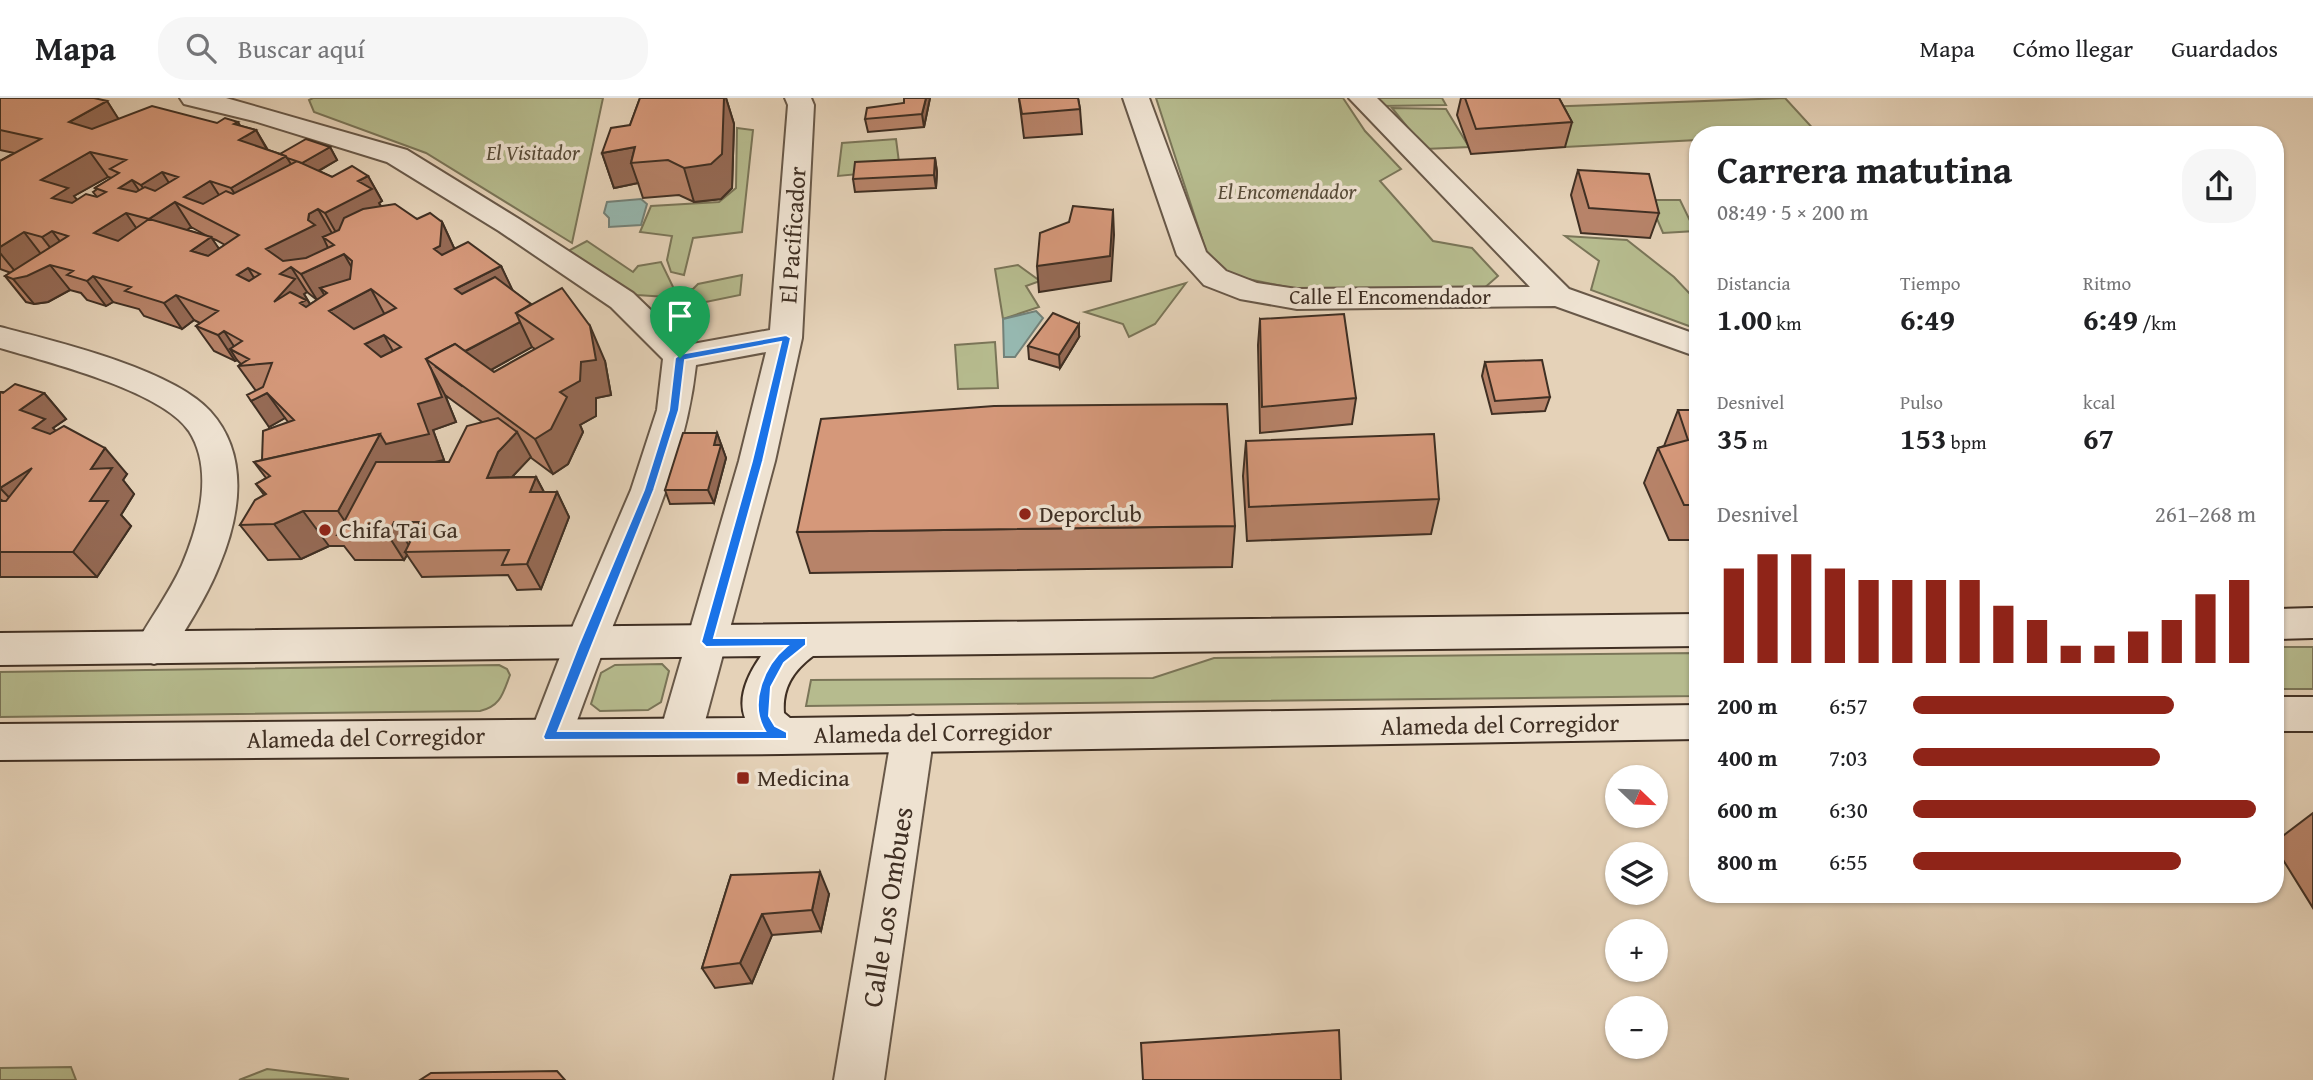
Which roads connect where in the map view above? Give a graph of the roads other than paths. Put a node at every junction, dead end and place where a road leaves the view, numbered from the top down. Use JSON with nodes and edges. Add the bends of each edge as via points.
{"nodes":[{"id":1,"x":193,"y":98,"type":"edge"},
{"id":2,"x":294,"y":98,"type":"edge"},
{"id":3,"x":798,"y":98,"type":"edge"},
{"id":4,"x":1136,"y":98,"type":"edge"},
{"id":5,"x":1362,"y":98,"type":"edge"},
{"id":6,"x":263,"y":115,"type":"junction"},
{"id":7,"x":1558,"y":296,"type":"junction"},
{"id":8,"x":0,"y":337,"type":"edge"},
{"id":9,"x":786,"y":338,"type":"junction"},
{"id":10,"x":1689,"y":344,"type":"edge"},
{"id":11,"x":680,"y":358,"type":"junction"},
{"id":12,"x":2313,"y":623,"type":"edge"},
{"id":13,"x":2284,"y":624,"type":"edge"},
{"id":14,"x":1689,"y":630,"type":"edge"},
{"id":15,"x":706,"y":642,"type":"junction"},
{"id":16,"x":802,"y":642,"type":"junction"},
{"id":17,"x":584,"y":644,"type":"junction"},
{"id":18,"x":154,"y":648,"type":"junction"},
{"id":19,"x":0,"y":649,"type":"edge"},
{"id":20,"x":2284,"y":714,"type":"edge"},
{"id":21,"x":2313,"y":714,"type":"edge"},
{"id":22,"x":1689,"y":722,"type":"edge"},
{"id":23,"x":913,"y":733,"type":"junction"},
{"id":24,"x":680,"y":736,"type":"junction"},
{"id":25,"x":782,"y":736,"type":"junction"},
{"id":26,"x":550,"y":737,"type":"junction"},
{"id":27,"x":0,"y":742,"type":"edge"},
{"id":28,"x":859,"y":1080,"type":"edge"}],
"edges":[{"from":1,"to":6,"type":"street"},
{"from":2,"to":6,"type":"street"},
{"from":3,"to":9,"type":"street","name":"El Pacificador","via":[[802,105]]},
{"from":4,"to":7,"type":"street","name":"Calle El Encomendador","via":[[1192,255],[1215,278],[1251,292],[1297,299]]},
{"from":5,"to":7,"type":"street","name":"Calle El Encomendador"},
{"from":6,"to":11,"type":"street","via":[[397,156],[622,300]]},
{"from":7,"to":10,"type":"street","name":"Calle El Encomendador"},
{"from":8,"to":18,"type":"street","via":[[167,395],[198,419],[217,455],[216,513],[204,556]]},
{"from":9,"to":11,"type":"street"},
{"from":9,"to":15,"type":"street","name":"El Pacificador"},
{"from":11,"to":17,"type":"street","via":[[674,410],[649,490]]},
{"from":12,"to":13,"type":"street"},
{"from":14,"to":16,"type":"street"},
{"from":15,"to":16,"type":"street"},
{"from":15,"to":17,"type":"street"},
{"from":15,"to":24,"type":"street","name":"El Pacificador"},
{"from":16,"to":25,"type":"street","via":[[779,659],[765,687],[763,717],[770,729]]},
{"from":17,"to":18,"type":"street"},
{"from":17,"to":26,"type":"street"},
{"from":18,"to":19,"type":"street"},
{"from":20,"to":21,"type":"street"},
{"from":22,"to":23,"type":"street","name":"Alameda del Corregidor"},
{"from":23,"to":25,"type":"street","name":"Alameda del Corregidor"},
{"from":23,"to":28,"type":"street","name":"Calle Los Ombues"},
{"from":24,"to":25,"type":"street","name":"Alameda del Corregidor"},
{"from":24,"to":26,"type":"street","name":"Alameda del Corregidor"},
{"from":26,"to":27,"type":"street","name":"Alameda del Corregidor"}]}
